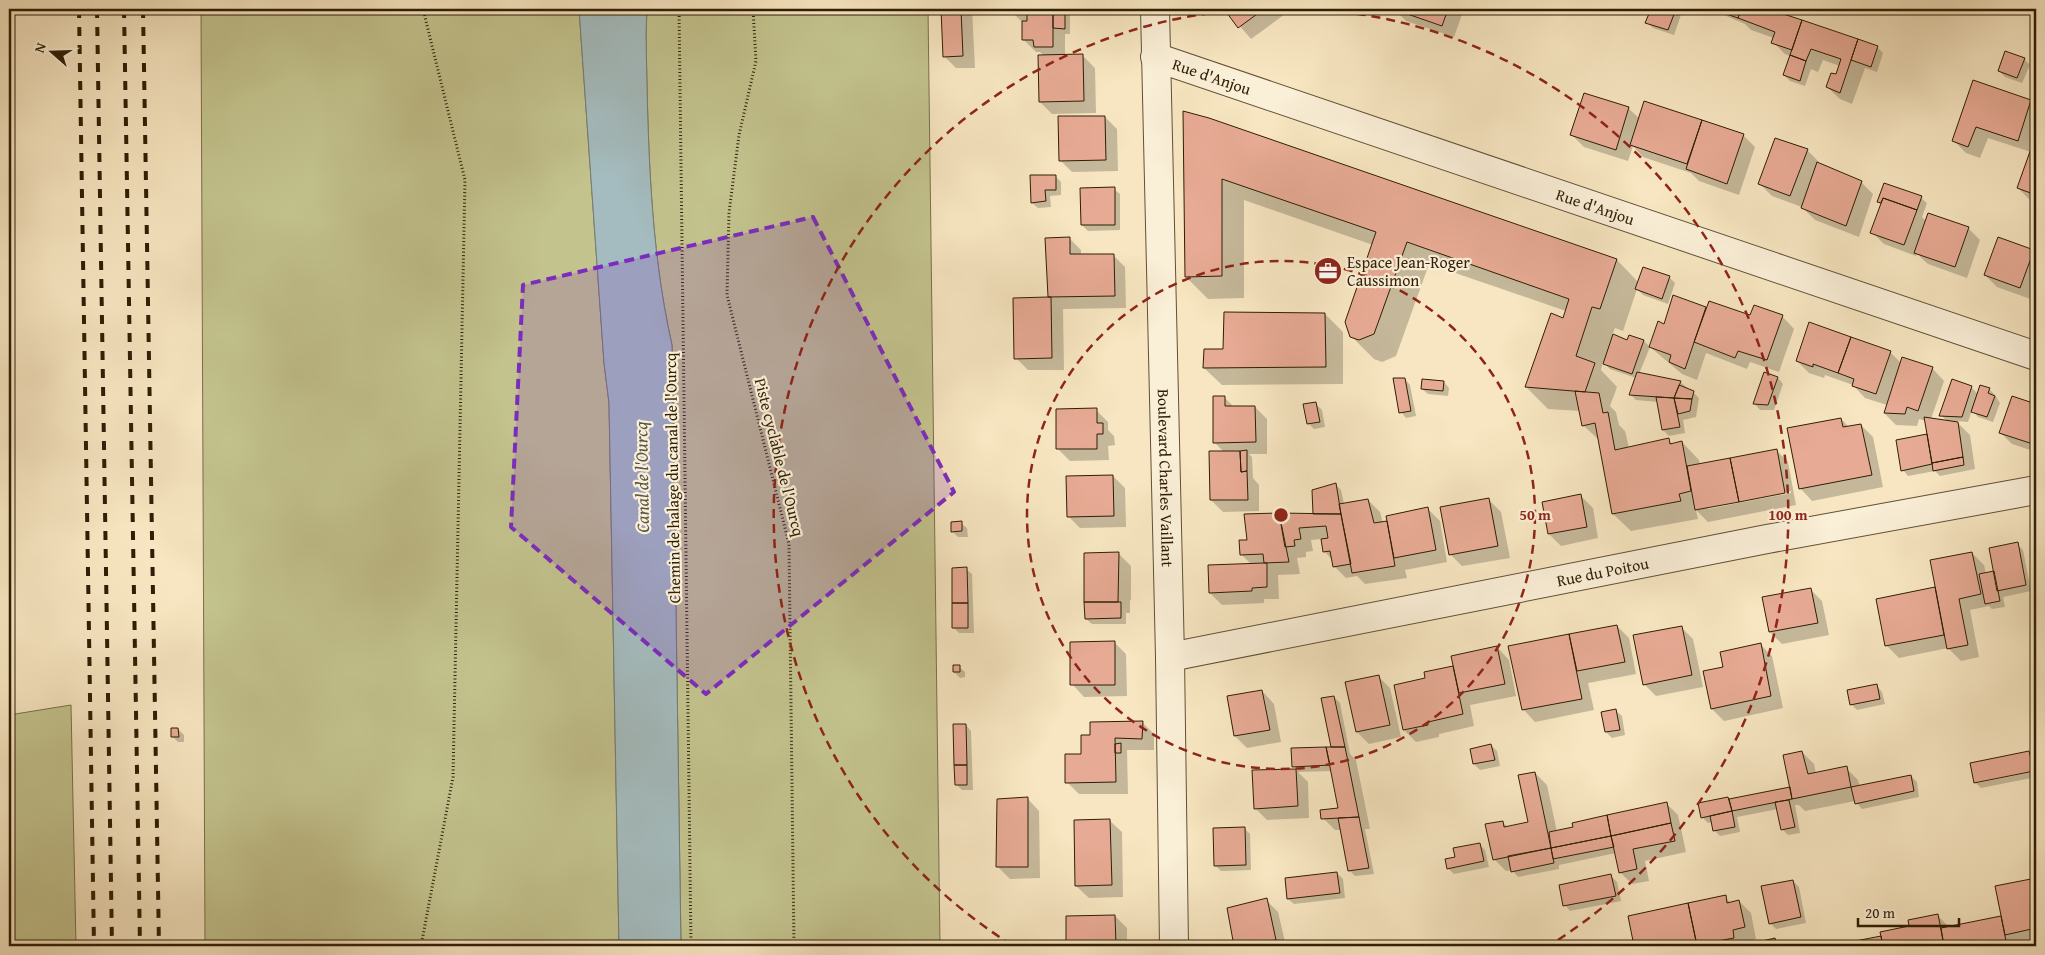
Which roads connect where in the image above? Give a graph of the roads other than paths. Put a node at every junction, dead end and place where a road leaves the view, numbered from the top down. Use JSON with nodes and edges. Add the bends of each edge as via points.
{"nodes":[{"id":1,"x":1155,"y":9,"type":"edge"},
{"id":2,"x":1156,"y":57,"type":"junction"},
{"id":3,"x":2036,"y":356,"type":"edge"},
{"id":4,"x":2036,"y":490,"type":"edge"},
{"id":5,"x":1170,"y":657,"type":"junction"},
{"id":6,"x":1174,"y":946,"type":"edge"}],
"edges":[{"from":1,"to":2,"type":"street","name":"Boulevard Charles Vaillant"},
{"from":2,"to":3,"type":"street","name":"Rue d'Anjou"},
{"from":2,"to":5,"type":"street","name":"Boulevard Charles Vaillant"},
{"from":4,"to":5,"type":"street","name":"Rue du Poitou","via":[[1767,539]]},
{"from":5,"to":6,"type":"street","name":"Boulevard Charles Vaillant"}]}
